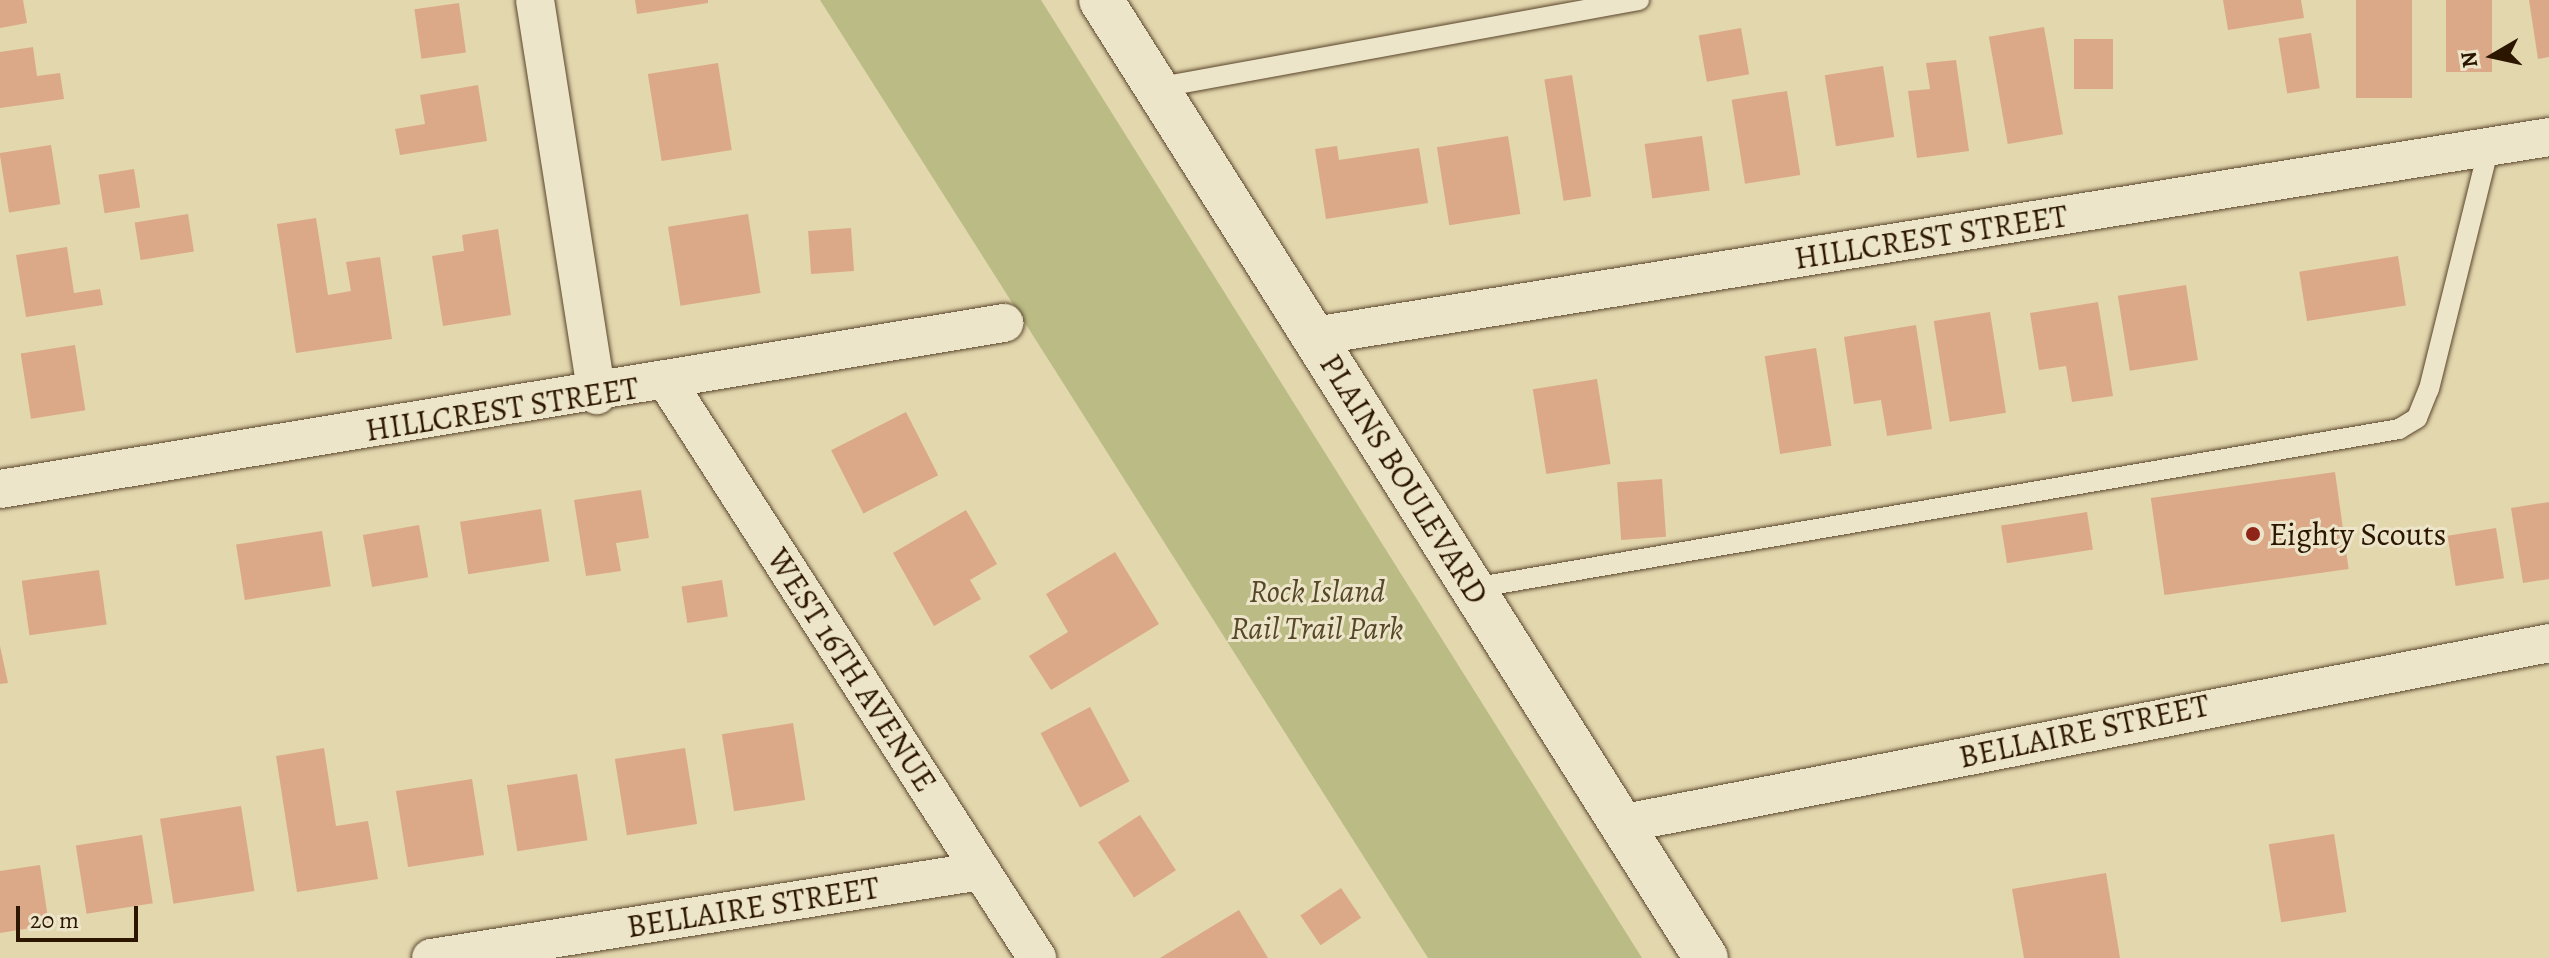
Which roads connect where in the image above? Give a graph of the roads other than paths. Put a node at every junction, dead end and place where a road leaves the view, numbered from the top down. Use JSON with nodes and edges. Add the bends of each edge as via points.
{"nodes":[{"id":1,"x":535,"y":0,"type":"edge"},
{"id":2,"x":1101,"y":0,"type":"edge"},
{"id":3,"x":1639,"y":0,"type":"edge"},
{"id":4,"x":1155,"y":88,"type":"junction"},
{"id":5,"x":2549,"y":137,"type":"edge"},
{"id":6,"x":2489,"y":147,"type":"junction"},
{"id":7,"x":1004,"y":323,"type":"dead end"},
{"id":8,"x":1314,"y":336,"type":"junction"},
{"id":9,"x":667,"y":382,"type":"junction"},
{"id":10,"x":597,"y":395,"type":"junction"},
{"id":11,"x":0,"y":489,"type":"edge"},
{"id":12,"x":1473,"y":588,"type":"junction"},
{"id":13,"x":2549,"y":643,"type":"edge"},
{"id":14,"x":1620,"y":824,"type":"junction"},
{"id":15,"x":981,"y":871,"type":"junction"},
{"id":16,"x":431,"y":958,"type":"edge"},
{"id":17,"x":1037,"y":958,"type":"edge"},
{"id":18,"x":1706,"y":958,"type":"edge"}],
"edges":[{"from":1,"to":10,"type":"street"},
{"from":2,"to":4,"type":"main road","name":"PLAINS BOULEVARD"},
{"from":3,"to":4,"type":"lane"},
{"from":4,"to":8,"type":"main road","name":"PLAINS BOULEVARD"},
{"from":5,"to":6,"type":"street","name":"HILLCREST STREET"},
{"from":6,"to":8,"type":"street","name":"HILLCREST STREET"},
{"from":6,"to":12,"type":"lane","via":[[2429,389],[2417,418],[2399,429]]},
{"from":7,"to":9,"type":"street","name":"HILLCREST STREET"},
{"from":8,"to":12,"type":"main road","name":"PLAINS BOULEVARD"},
{"from":9,"to":10,"type":"street","name":"HILLCREST STREET"},
{"from":9,"to":15,"type":"street","name":"WEST 16TH AVENUE"},
{"from":10,"to":11,"type":"street","name":"HILLCREST STREET"},
{"from":12,"to":14,"type":"main road","name":"PLAINS BOULEVARD"},
{"from":13,"to":14,"type":"street","name":"BELLAIRE STREET"},
{"from":14,"to":18,"type":"main road","name":"PLAINS BOULEVARD"},
{"from":15,"to":16,"type":"street","name":"BELLAIRE STREET"},
{"from":15,"to":17,"type":"street","name":"WEST 16TH AVENUE"}]}
